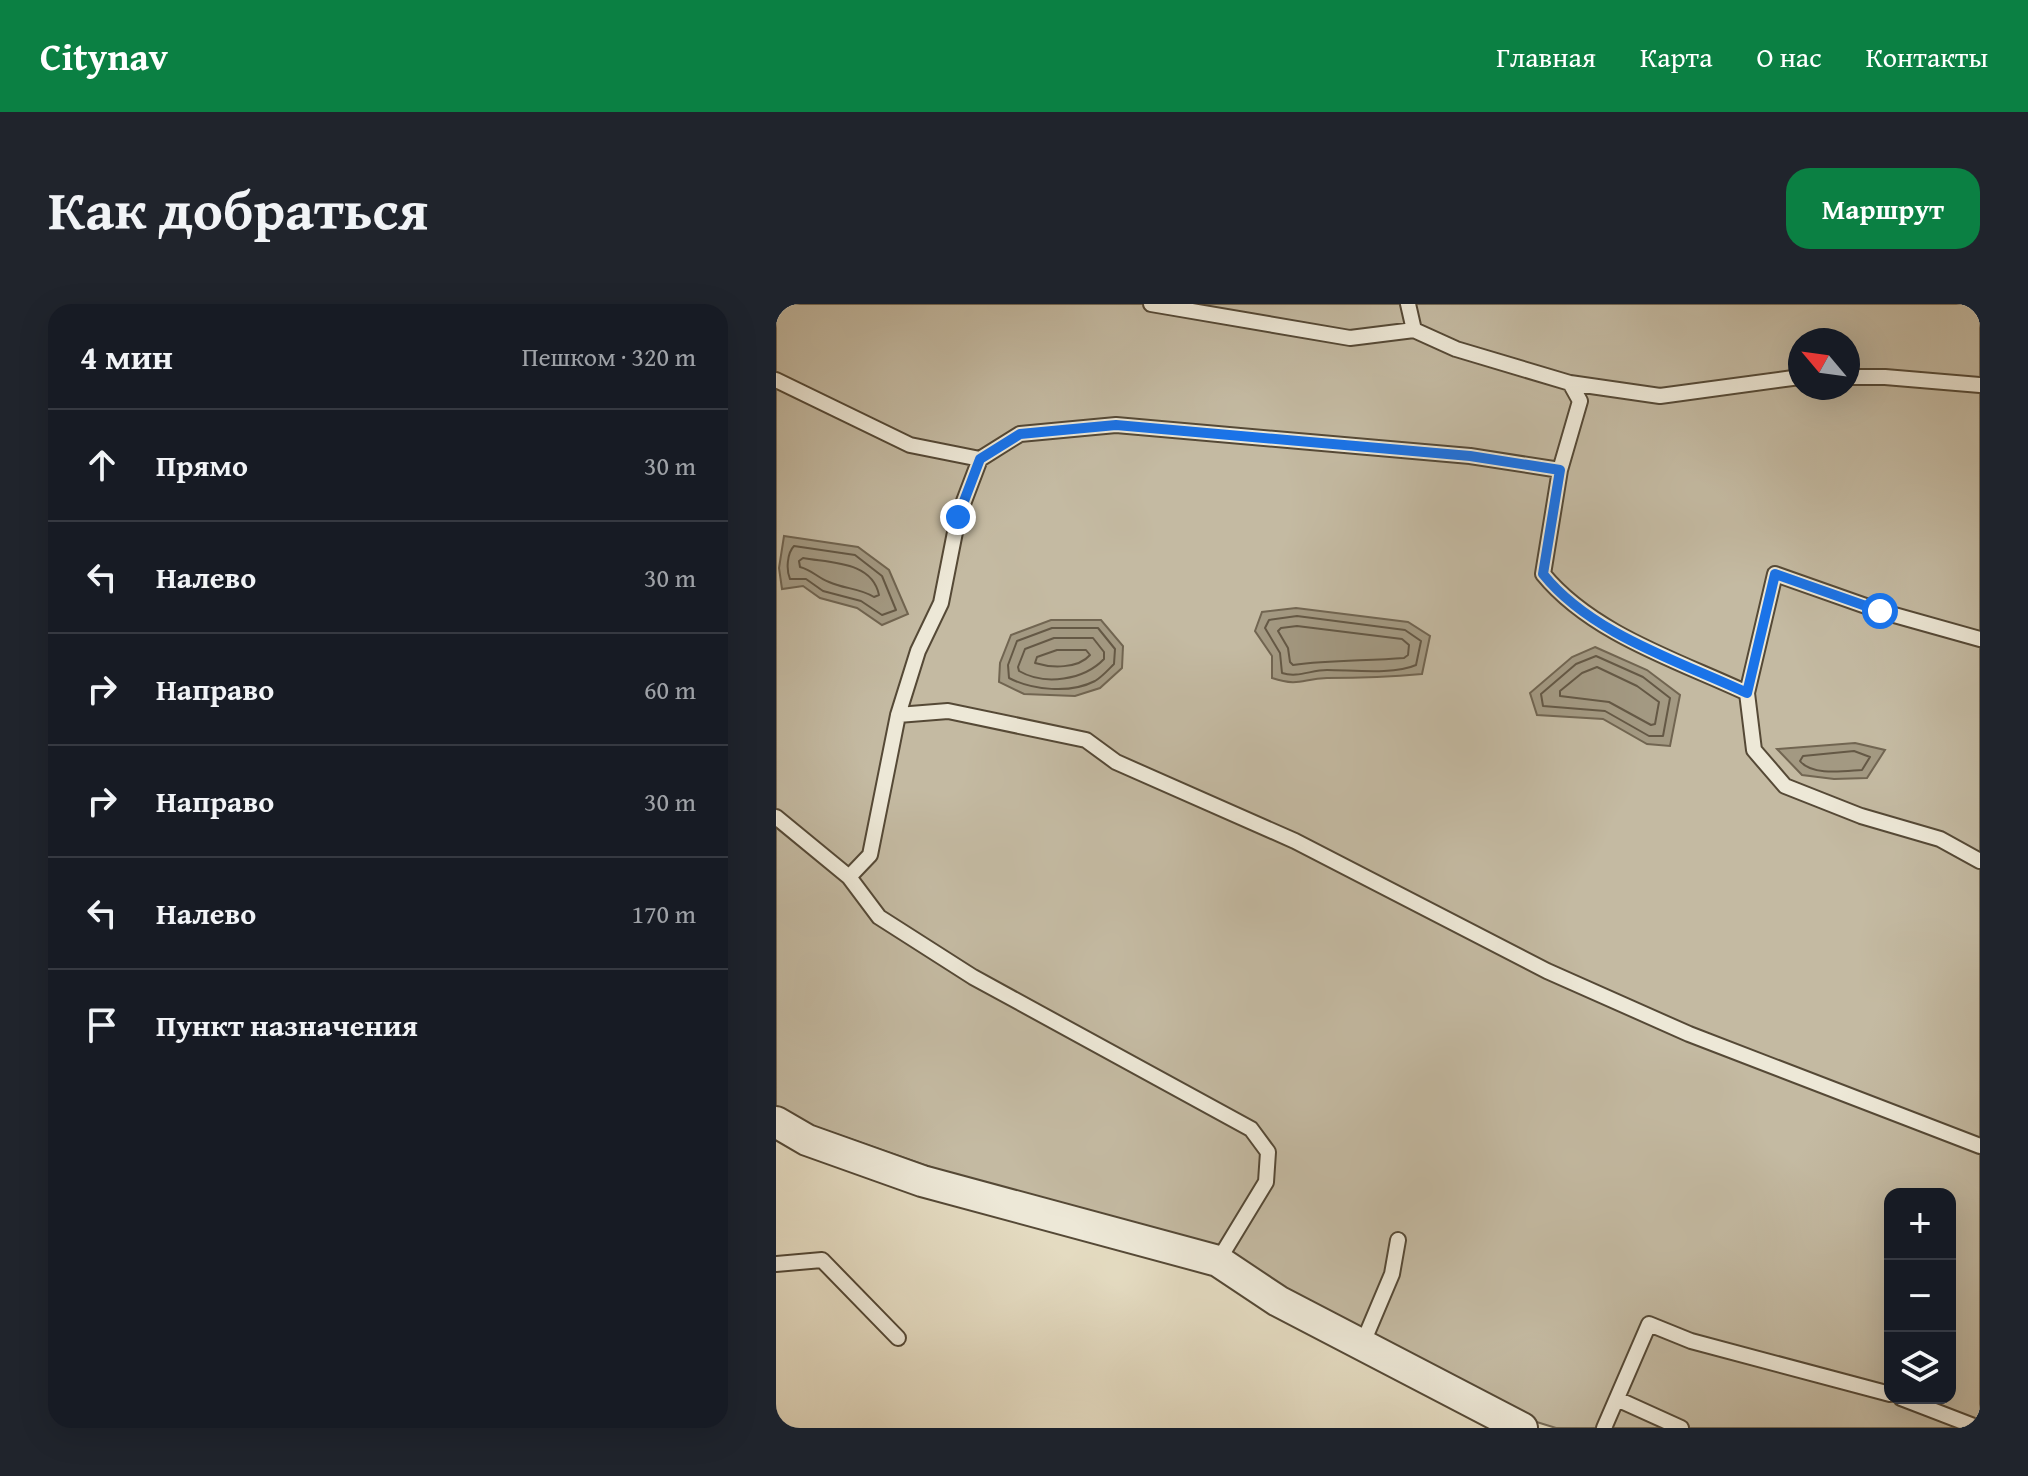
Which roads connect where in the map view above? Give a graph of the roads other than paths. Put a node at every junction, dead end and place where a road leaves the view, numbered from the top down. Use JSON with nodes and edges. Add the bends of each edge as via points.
{"nodes":[{"id":1,"x":1151,"y":304,"type":"edge"},
{"id":2,"x":1408,"y":304,"type":"edge"},
{"id":3,"x":1414,"y":330,"type":"junction"},
{"id":4,"x":1860,"y":377,"type":"edge"},
{"id":5,"x":1788,"y":379,"type":"edge"},
{"id":6,"x":776,"y":380,"type":"edge"},
{"id":7,"x":1570,"y":383,"type":"junction"},
{"id":8,"x":1980,"y":385,"type":"edge"},
{"id":9,"x":980,"y":459,"type":"junction"},
{"id":10,"x":1560,"y":470,"type":"junction"},
{"id":11,"x":1980,"y":639,"type":"edge"},
{"id":12,"x":1747,"y":693,"type":"junction"},
{"id":13,"x":898,"y":715,"type":"junction"},
{"id":14,"x":776,"y":817,"type":"edge"},
{"id":15,"x":1980,"y":861,"type":"edge"},
{"id":16,"x":849,"y":877,"type":"junction"},
{"id":17,"x":776,"y":1122,"type":"edge"},
{"id":18,"x":1980,"y":1146,"type":"edge"},
{"id":19,"x":1398,"y":1240,"type":"dead end"},
{"id":20,"x":1218,"y":1261,"type":"junction"},
{"id":21,"x":776,"y":1264,"type":"edge"},
{"id":22,"x":898,"y":1338,"type":"dead end"},
{"id":23,"x":1362,"y":1345,"type":"junction"},
{"id":24,"x":1884,"y":1392,"type":"edge"},
{"id":25,"x":1617,"y":1399,"type":"junction"},
{"id":26,"x":1917,"y":1404,"type":"edge"},
{"id":27,"x":1522,"y":1428,"type":"edge"},
{"id":28,"x":1604,"y":1428,"type":"edge"},
{"id":29,"x":1681,"y":1428,"type":"edge"},
{"id":30,"x":1979,"y":1428,"type":"edge"}],
"edges":[{"from":1,"to":3,"type":"lane","via":[[1350,338]]},
{"from":2,"to":3,"type":"lane"},
{"from":3,"to":7,"type":"lane","via":[[1456,349]]},
{"from":4,"to":8,"type":"lane"},
{"from":5,"to":7,"type":"lane","via":[[1660,396]]},
{"from":6,"to":9,"type":"lane","via":[[910,445]]},
{"from":7,"to":10,"type":"lane","via":[[1580,401]]},
{"from":9,"to":10,"type":"lane","via":[[1020,434],[1116,425],[1455,454]]},
{"from":9,"to":13,"type":"lane","via":[[958,517],[941,603],[918,651]]},
{"from":10,"to":12,"type":"lane","via":[[1543,574],[1559,593],[1608,629]]},
{"from":11,"to":12,"type":"lane","via":[[1775,574]]},
{"from":12,"to":15,"type":"lane","via":[[1754,750],[1785,786],[1940,839]]},
{"from":13,"to":16,"type":"lane","via":[[870,855]]},
{"from":13,"to":18,"type":"lane","via":[[948,711],[1086,740],[1116,762],[1295,841],[1547,971],[1689,1034]]},
{"from":14,"to":16,"type":"lane"},
{"from":16,"to":20,"type":"lane","via":[[879,917],[973,977],[1251,1129],[1268,1152],[1266,1182]]},
{"from":17,"to":20,"type":"street","via":[[807,1140],[922,1181]]},
{"from":19,"to":23,"type":"lane","via":[[1392,1274]]},
{"from":20,"to":23,"type":"street","via":[[1278,1301]]},
{"from":21,"to":22,"type":"lane","via":[[822,1260]]},
{"from":23,"to":27,"type":"street"},
{"from":24,"to":25,"type":"lane","via":[[1691,1341],[1649,1324]]},
{"from":25,"to":28,"type":"lane"},
{"from":25,"to":29,"type":"lane"},
{"from":26,"to":30,"type":"lane"}]}
